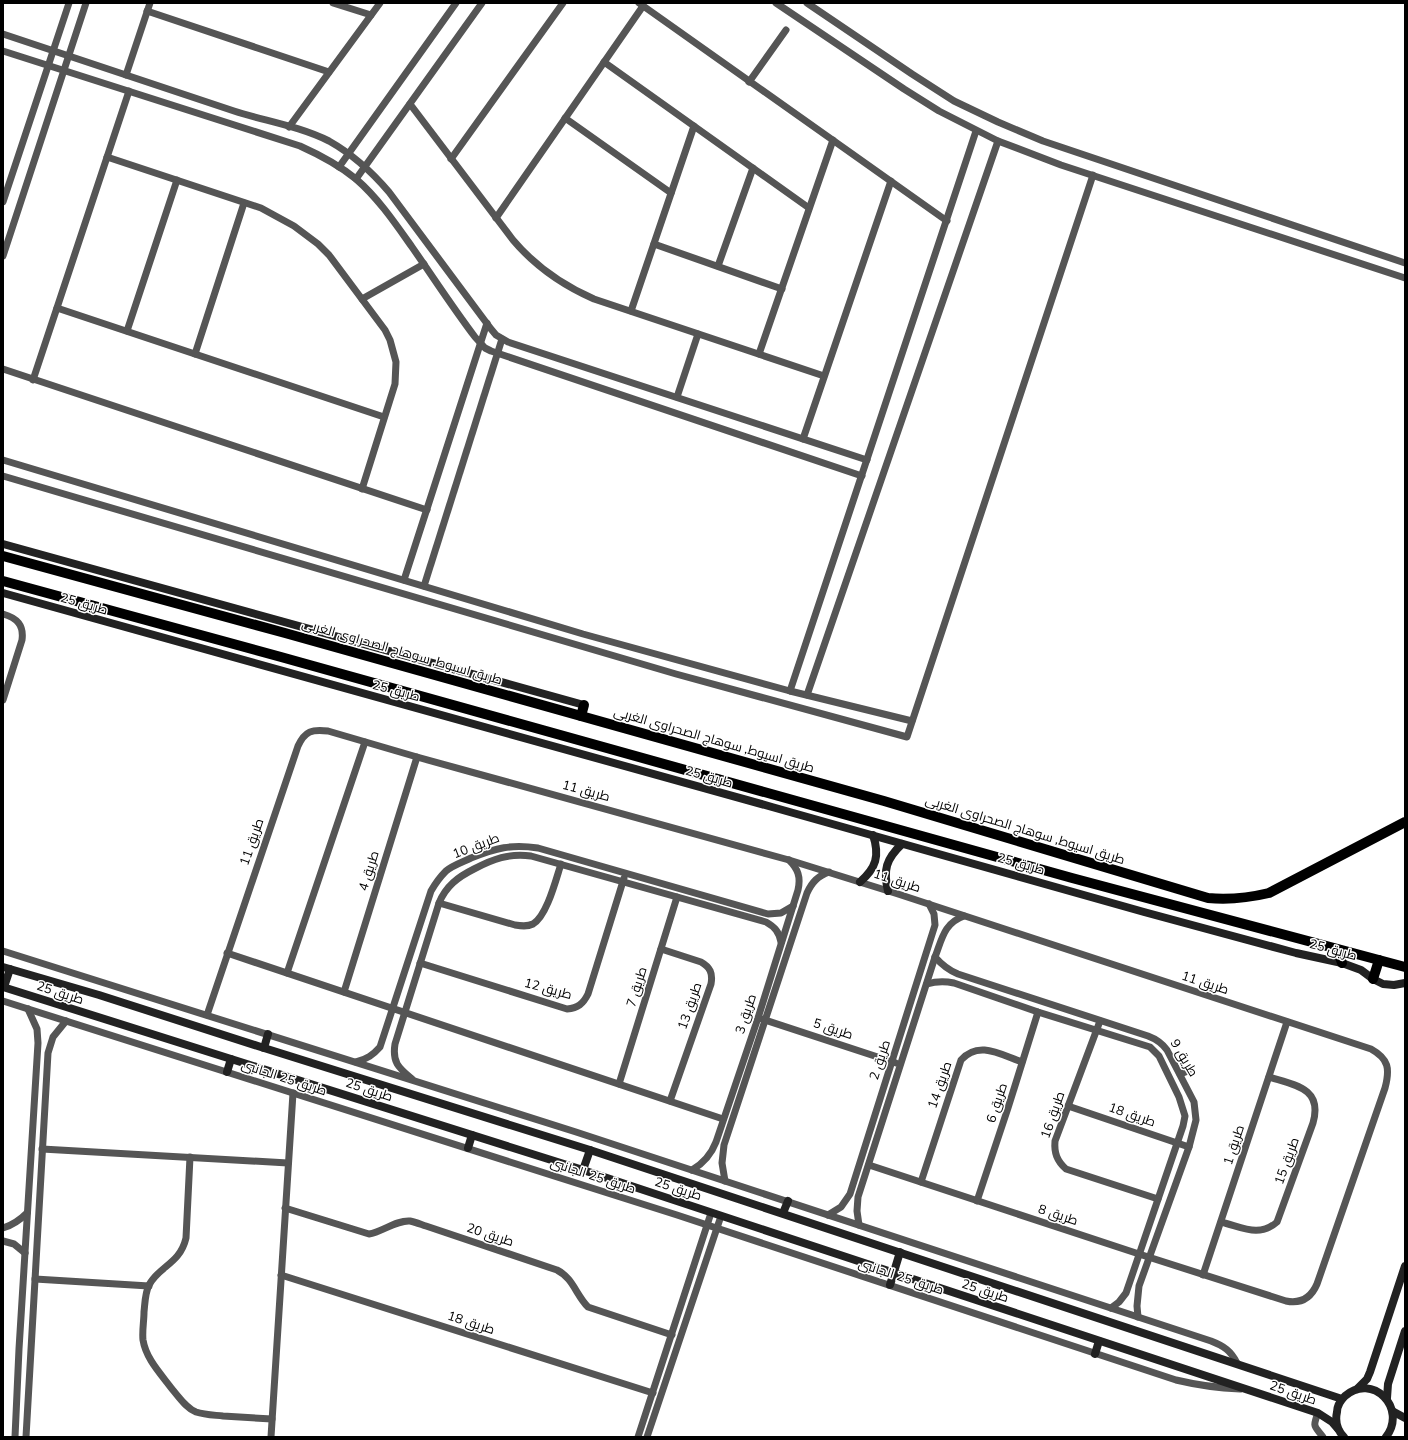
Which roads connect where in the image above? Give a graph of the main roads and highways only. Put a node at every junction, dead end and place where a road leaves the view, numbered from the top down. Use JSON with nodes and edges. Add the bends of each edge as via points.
{"nodes":[{"id":1,"x":3,"y":556,"type":"edge"},
{"id":2,"x":3,"y":581,"type":"edge"},
{"id":3,"x":584,"y":705,"type":"road end"},
{"id":4,"x":581,"y":716,"type":"junction"},
{"id":5,"x":1405,"y":822,"type":"edge"},
{"id":6,"x":1345,"y":952,"type":"junction"},
{"id":7,"x":1379,"y":960,"type":"junction"},
{"id":8,"x":1342,"y":963,"type":"road end"},
{"id":9,"x":1405,"y":967,"type":"edge"},
{"id":10,"x":1374,"y":979,"type":"road end"}],
"edges":[{"from":1,"to":4,"type":"main road","name":"طريق اسيوط, سوهاج الصحراوى الغربى"},
{"from":2,"to":6,"type":"main road"},
{"from":3,"to":4,"type":"main road"},
{"from":4,"to":5,"type":"main road","name":"طريق اسيوط, سوهاج الصحراوى الغربى","via":[[1208,898],[1228,900],[1269,893]]},
{"from":6,"to":7,"type":"main road"},
{"from":6,"to":8,"type":"main road","via":[[1340,957]]},
{"from":7,"to":9,"type":"main road"},
{"from":7,"to":10,"type":"main road"}]}
